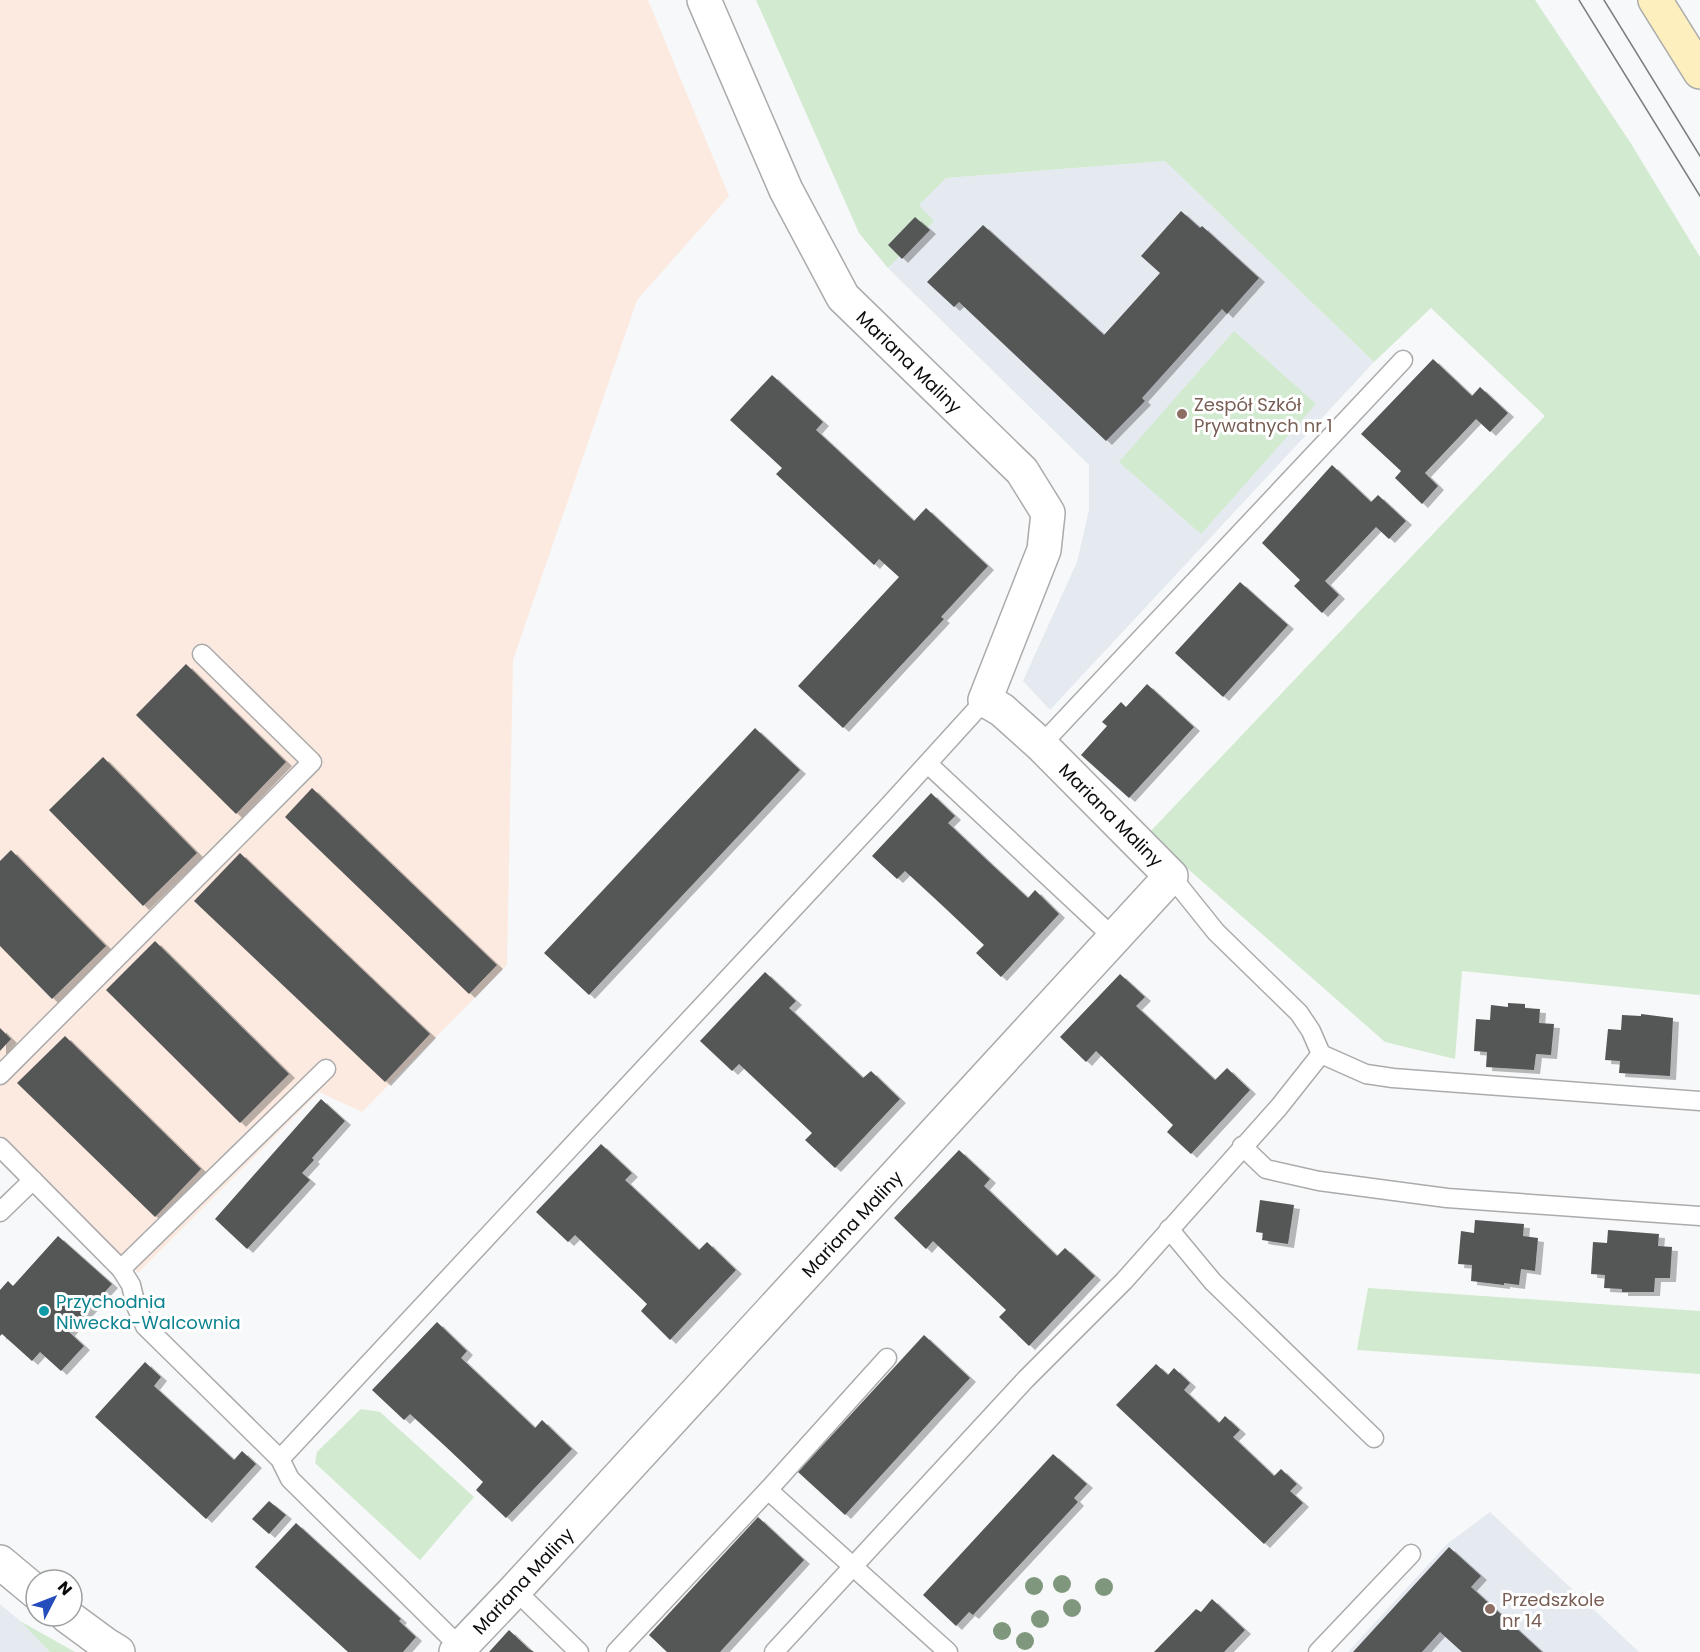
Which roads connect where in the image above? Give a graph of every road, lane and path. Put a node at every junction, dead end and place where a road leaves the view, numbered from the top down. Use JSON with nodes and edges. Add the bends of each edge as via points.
{"nodes":[{"id":1,"x":704,"y":0,"type":"edge"},
{"id":2,"x":1655,"y":0,"type":"edge"},
{"id":3,"x":1700,"y":72,"type":"edge"},
{"id":4,"x":1403,"y":360,"type":"dead end"},
{"id":5,"x":202,"y":654,"type":"dead end"},
{"id":6,"x":985,"y":700,"type":"junction"},
{"id":7,"x":1041,"y":745,"type":"junction"},
{"id":8,"x":928,"y":764,"type":"junction"},
{"id":9,"x":1171,"y":876,"type":"junction"},
{"id":10,"x":1114,"y":938,"type":"junction"},
{"id":11,"x":1321,"y":1054,"type":"junction"},
{"id":12,"x":326,"y":1069,"type":"dead end"},
{"id":13,"x":0,"y":1076,"type":"edge"},
{"id":14,"x":1700,"y":1101,"type":"edge"},
{"id":15,"x":1242,"y":1146,"type":"junction"},
{"id":16,"x":0,"y":1147,"type":"edge"},
{"id":17,"x":33,"y":1180,"type":"junction"},
{"id":18,"x":0,"y":1212,"type":"edge"},
{"id":19,"x":1700,"y":1216,"type":"edge"},
{"id":20,"x":1169,"y":1229,"type":"junction"},
{"id":21,"x":121,"y":1269,"type":"junction"},
{"id":22,"x":887,"y":1358,"type":"dead end"},
{"id":23,"x":1374,"y":1438,"type":"dead end"},
{"id":24,"x":280,"y":1459,"type":"junction"},
{"id":25,"x":768,"y":1490,"type":"junction"},
{"id":26,"x":1411,"y":1554,"type":"dead end"},
{"id":27,"x":0,"y":1562,"type":"edge"},
{"id":28,"x":853,"y":1567,"type":"junction"},
{"id":29,"x":24,"y":1582,"type":"edge"},
{"id":30,"x":515,"y":1590,"type":"junction"},
{"id":31,"x":83,"y":1628,"type":"edge"},
{"id":32,"x":458,"y":1650,"type":"edge"},
{"id":33,"x":118,"y":1652,"type":"edge"},
{"id":34,"x":579,"y":1652,"type":"edge"},
{"id":35,"x":616,"y":1652,"type":"edge"},
{"id":36,"x":774,"y":1652,"type":"edge"},
{"id":37,"x":948,"y":1652,"type":"edge"},
{"id":38,"x":1318,"y":1652,"type":"edge"}],
"edges":[{"from":1,"to":6,"type":"street","name":"Mariana Maliny","via":[[786,190],[843,297],[1022,471],[1048,513],[1044,550]]},
{"from":2,"to":3,"type":"main road"},
{"from":4,"to":7,"type":"lane"},
{"from":5,"to":13,"type":"lane","via":[[312,762]]},
{"from":6,"to":7,"type":"street","name":"Mariana Maliny"},
{"from":6,"to":8,"type":"lane"},
{"from":7,"to":9,"type":"street","name":"Mariana Maliny"},
{"from":8,"to":10,"type":"lane"},
{"from":8,"to":24,"type":"lane"},
{"from":9,"to":10,"type":"street","name":"Mariana Maliny"},
{"from":9,"to":11,"type":"lane","via":[[1216,932],[1299,1013]]},
{"from":10,"to":30,"type":"street","name":"Mariana Maliny"},
{"from":11,"to":14,"type":"lane","via":[[1366,1074],[1393,1078]]},
{"from":11,"to":15,"type":"lane"},
{"from":12,"to":21,"type":"lane"},
{"from":15,"to":19,"type":"lane","via":[[1266,1169],[1319,1181],[1447,1198]]},
{"from":15,"to":20,"type":"lane"},
{"from":16,"to":17,"type":"lane"},
{"from":17,"to":18,"type":"lane"},
{"from":17,"to":21,"type":"lane"},
{"from":20,"to":23,"type":"lane","via":[[1213,1282]]},
{"from":20,"to":28,"type":"lane"},
{"from":21,"to":24,"type":"lane","via":[[131,1285],[145,1326]]},
{"from":22,"to":25,"type":"lane"},
{"from":24,"to":32,"type":"lane","via":[[290,1479]]},
{"from":25,"to":28,"type":"lane"},
{"from":25,"to":35,"type":"lane"},
{"from":26,"to":38,"type":"lane"},
{"from":27,"to":29,"type":"street"},
{"from":28,"to":36,"type":"lane"},
{"from":28,"to":37,"type":"lane"},
{"from":30,"to":32,"type":"street","name":"Mariana Maliny"},
{"from":30,"to":34,"type":"lane"},
{"from":31,"to":33,"type":"street"}]}
